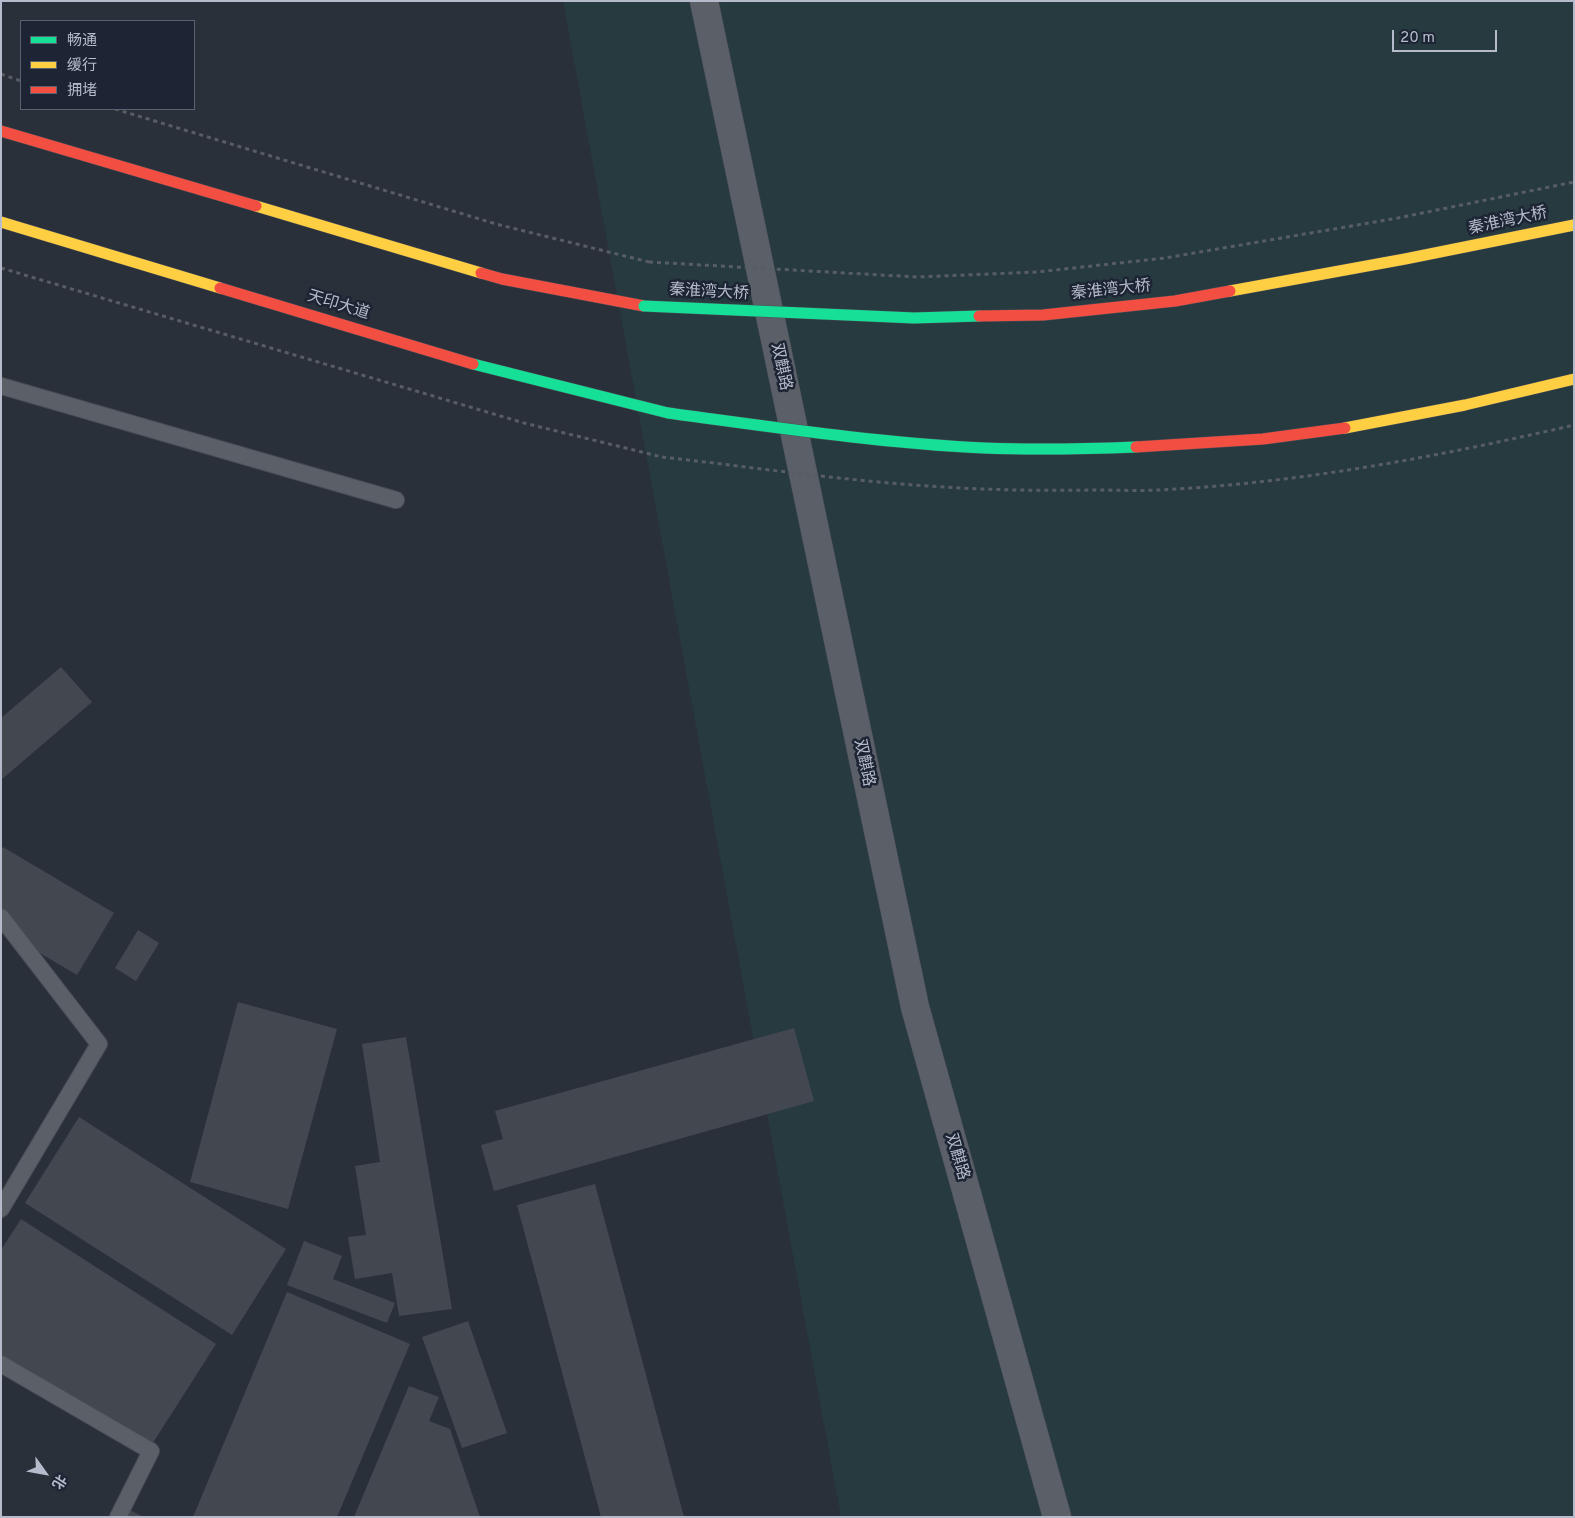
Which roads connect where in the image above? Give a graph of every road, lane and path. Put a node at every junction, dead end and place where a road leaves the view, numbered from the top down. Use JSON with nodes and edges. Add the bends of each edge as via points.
{"nodes":[{"id":1,"x":704,"y":1,"type":"edge"},
{"id":2,"x":1,"y":74,"type":"edge"},
{"id":3,"x":20,"y":80,"type":"edge"},
{"id":4,"x":118,"y":110,"type":"edge"},
{"id":5,"x":1,"y":131,"type":"edge"},
{"id":6,"x":1574,"y":182,"type":"edge"},
{"id":7,"x":1,"y":222,"type":"edge"},
{"id":8,"x":1574,"y":225,"type":"edge"},
{"id":9,"x":1,"y":268,"type":"edge"},
{"id":10,"x":1574,"y":379,"type":"edge"},
{"id":11,"x":1,"y":386,"type":"edge"},
{"id":12,"x":662,"y":457,"type":"dead end"},
{"id":13,"x":396,"y":500,"type":"dead end"},
{"id":14,"x":1,"y":917,"type":"edge"},
{"id":15,"x":1,"y":1208,"type":"edge"},
{"id":16,"x":1,"y":1364,"type":"edge"},
{"id":17,"x":118,"y":1517,"type":"edge"},
{"id":18,"x":1056,"y":1517,"type":"edge"}],
"edges":[{"from":1,"to":18,"type":"street","name":"双麒路","via":[[915,1007]]},
{"from":2,"to":3,"type":"path"},
{"from":4,"to":6,"type":"path","bridge":true,"via":[[496,224],[649,262],[917,277],[1037,272],[1165,258],[1398,218]]},
{"from":5,"to":8,"type":"main road","name":"秦淮湾大桥","bridge":true,"via":[[502,279],[644,306],[914,318],[1042,315],[1175,301]]},
{"from":7,"to":10,"type":"main road","name":"天印大道","bridge":true,"via":[[477,365],[668,413],[935,444],[1028,449],[1154,446],[1279,438],[1403,418]]},
{"from":9,"to":12,"type":"path","via":[[524,423]]},
{"from":11,"to":13,"type":"lane"},
{"from":14,"to":15,"type":"lane","via":[[99,1044]]},
{"from":16,"to":17,"type":"lane","via":[[152,1451]]}]}
